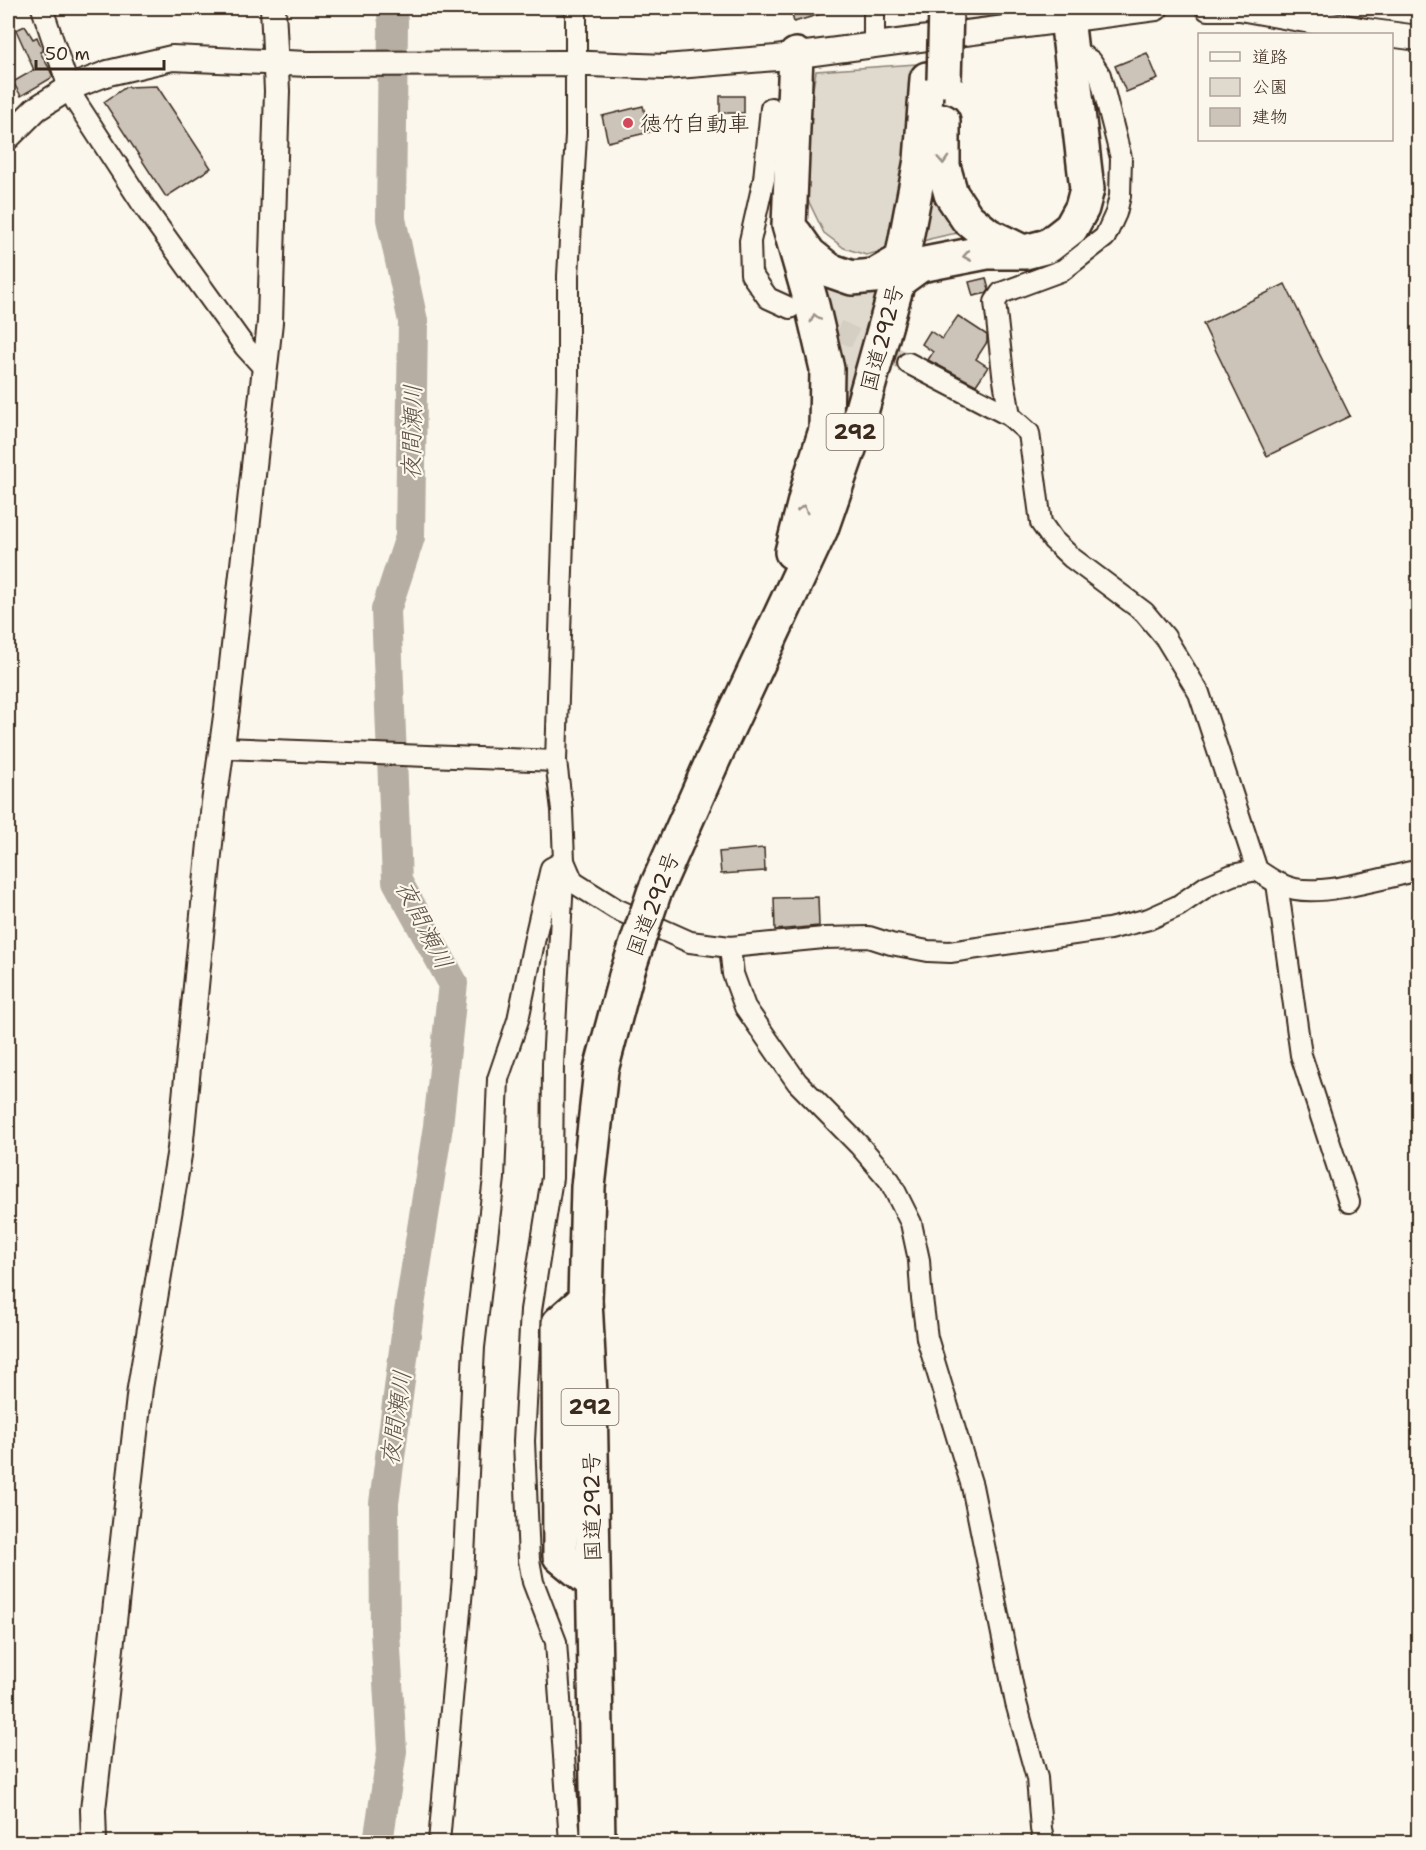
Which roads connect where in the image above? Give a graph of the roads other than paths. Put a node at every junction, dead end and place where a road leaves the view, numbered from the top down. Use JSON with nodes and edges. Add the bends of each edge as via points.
{"nodes":[{"id":1,"x":42,"y":8,"type":"edge"},
{"id":2,"x":273,"y":8,"type":"edge"},
{"id":3,"x":576,"y":8,"type":"edge"},
{"id":4,"x":874,"y":8,"type":"edge"},
{"id":5,"x":930,"y":8,"type":"edge"},
{"id":6,"x":946,"y":8,"type":"edge"},
{"id":7,"x":1156,"y":8,"type":"edge"},
{"id":8,"x":1208,"y":8,"type":"edge"},
{"id":9,"x":1068,"y":24,"type":"edge"},
{"id":10,"x":1381,"y":33,"type":"edge"},
{"id":11,"x":1393,"y":35,"type":"edge"},
{"id":12,"x":1419,"y":38,"type":"edge"},
{"id":13,"x":874,"y":45,"type":"junction"},
{"id":14,"x":796,"y":54,"type":"junction"},
{"id":15,"x":276,"y":63,"type":"junction"},
{"id":16,"x":571,"y":63,"type":"junction"},
{"id":17,"x":935,"y":80,"type":"junction"},
{"id":18,"x":69,"y":88,"type":"junction"},
{"id":19,"x":771,"y":108,"type":"dead end"},
{"id":20,"x":8,"y":137,"type":"edge"},
{"id":21,"x":789,"y":225,"type":"junction"},
{"id":22,"x":1025,"y":252,"type":"junction"},
{"id":23,"x":900,"y":270,"type":"junction"},
{"id":24,"x":790,"y":308,"type":"tunnel mouth"},
{"id":25,"x":908,"y":363,"type":"tunnel mouth"},
{"id":26,"x":265,"y":369,"type":"junction"},
{"id":27,"x":1010,"y":416,"type":"junction"},
{"id":28,"x":766,"y":646,"type":"junction"},
{"id":29,"x":222,"y":748,"type":"junction"},
{"id":30,"x":548,"y":760,"type":"junction"},
{"id":31,"x":564,"y":861,"type":"junction"},
{"id":32,"x":1257,"y":870,"type":"junction"},
{"id":33,"x":1419,"y":873,"type":"edge"},
{"id":34,"x":1277,"y":883,"type":"junction"},
{"id":35,"x":730,"y":947,"type":"junction"},
{"id":36,"x":1349,"y":1202,"type":"dead end"},
{"id":37,"x":94,"y":1842,"type":"edge"},
{"id":38,"x":439,"y":1842,"type":"edge"},
{"id":39,"x":570,"y":1842,"type":"edge"},
{"id":40,"x":598,"y":1842,"type":"edge"},
{"id":41,"x":1044,"y":1842,"type":"edge"}],
"edges":[{"from":1,"to":18,"type":"street"},
{"from":2,"to":15,"type":"street"},
{"from":3,"to":16,"type":"street"},
{"from":4,"to":13,"type":"street"},
{"from":5,"to":17,"type":"highway","name":"国道292号","number":"292"},
{"from":6,"to":17,"type":"highway","bridge":true},
{"from":7,"to":9,"type":"street"},
{"from":8,"to":10,"type":"street","via":[[1240,8]]},
{"from":9,"to":13,"type":"street"},
{"from":9,"to":22,"type":"highway","via":[[1088,189],[1083,208],[1071,228],[1048,246]]},
{"from":9,"to":27,"type":"street","via":[[1100,75],[1121,158],[1120,196],[1105,237],[1063,270],[1001,293],[995,302]]},
{"from":11,"to":12,"type":"street"},
{"from":13,"to":14,"type":"street"},
{"from":14,"to":16,"type":"street","via":[[665,67]]},
{"from":14,"to":21,"type":"highway"},
{"from":15,"to":16,"type":"street"},
{"from":15,"to":18,"type":"street","via":[[172,58],[108,73]]},
{"from":15,"to":26,"type":"street","via":[[270,322]]},
{"from":16,"to":30,"type":"street","via":[[576,135],[568,276],[568,379]]},
{"from":17,"to":22,"type":"highway","one_way":true,"via":[[943,166],[951,194],[967,218],[988,235]]},
{"from":17,"to":23,"type":"highway","name":"国道292号","number":"292"},
{"from":18,"to":20,"type":"street","via":[[36,109]]},
{"from":18,"to":26,"type":"street","via":[[145,208],[244,347]]},
{"from":19,"to":24,"type":"street","via":[[764,179],[750,241],[751,274],[768,298]]},
{"from":21,"to":23,"type":"highway","via":[[809,254],[829,270],[852,278]]},
{"from":28,"to":21,"type":"highway","one_way":true,"via":[[826,430],[827,369]]},
{"from":22,"to":23,"type":"highway","one_way":true,"via":[[987,252]]},
{"from":23,"to":28,"type":"highway","name":"国道292号","number":"292","via":[[858,423],[820,529]]},
{"from":25,"to":27,"type":"street"},
{"from":26,"to":29,"type":"street"},
{"from":27,"to":32,"type":"street","via":[[1029,433],[1041,523],[1072,558],[1144,612],[1165,637],[1199,693]]},
{"from":28,"to":40,"type":"highway","name":"国道292号","number":"292","bridge":true,"via":[[654,893],[626,976],[601,1070],[588,1187],[585,1300]]},
{"from":29,"to":30,"type":"street"},
{"from":29,"to":37,"type":"street","via":[[180,1149],[137,1412],[93,1810]]},
{"from":30,"to":31,"type":"street","via":[[562,810]]},
{"from":31,"to":35,"type":"street","via":[[573,882],[616,909],[690,942]]},
{"from":31,"to":38,"type":"street","via":[[551,868],[518,1020],[498,1079],[494,1178],[474,1347],[462,1578]]},
{"from":31,"to":39,"type":"street","via":[[553,1064],[552,1178],[531,1310],[524,1441],[532,1582],[556,1642]]},
{"from":32,"to":34,"type":"street"},
{"from":32,"to":35,"type":"street","via":[[1207,886],[1178,906],[1149,919],[1109,930],[950,952],[891,945],[869,938]]},
{"from":33,"to":34,"type":"street","via":[[1314,891]]},
{"from":34,"to":36,"type":"street","via":[[1301,1055]]},
{"from":35,"to":41,"type":"street","via":[[733,974],[745,1008],[797,1082],[890,1181],[910,1223],[919,1260],[927,1338],[972,1485],[1016,1702],[1037,1778]]}]}
